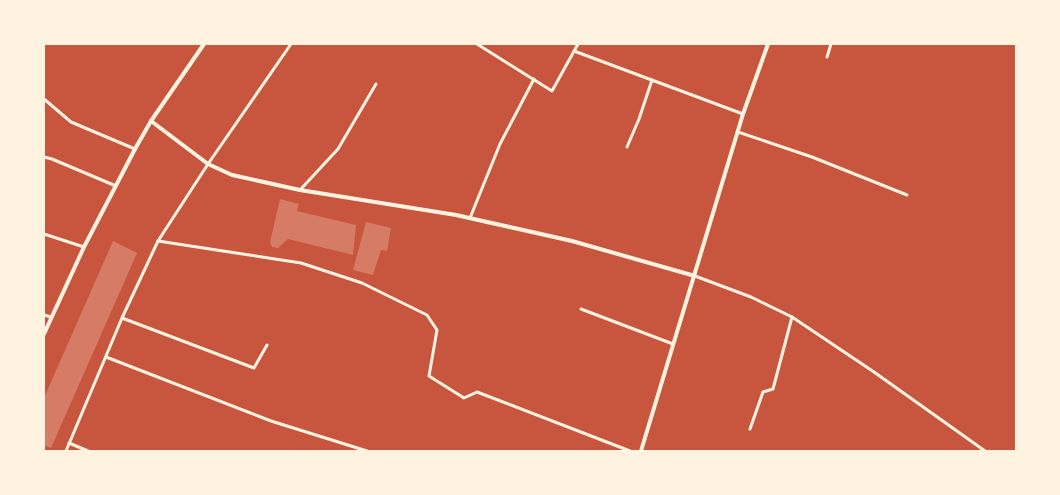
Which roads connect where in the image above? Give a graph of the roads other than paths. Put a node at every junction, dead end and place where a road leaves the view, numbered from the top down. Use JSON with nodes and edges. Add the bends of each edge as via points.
{"nodes":[{"id":1,"x":204,"y":44,"type":"edge"},
{"id":2,"x":291,"y":44,"type":"edge"},
{"id":3,"x":477,"y":44,"type":"edge"},
{"id":4,"x":578,"y":44,"type":"edge"},
{"id":5,"x":768,"y":44,"type":"edge"},
{"id":6,"x":831,"y":44,"type":"edge"},
{"id":7,"x":574,"y":51,"type":"junction"},
{"id":8,"x":826,"y":57,"type":"dead end"},
{"id":9,"x":534,"y":79,"type":"junction"},
{"id":10,"x":652,"y":80,"type":"junction"},
{"id":11,"x":376,"y":84,"type":"dead end"},
{"id":12,"x":44,"y":99,"type":"edge"},
{"id":13,"x":743,"y":114,"type":"junction"},
{"id":14,"x":151,"y":121,"type":"junction"},
{"id":15,"x":738,"y":132,"type":"junction"},
{"id":16,"x":627,"y":147,"type":"dead end"},
{"id":17,"x":135,"y":149,"type":"junction"},
{"id":18,"x":44,"y":157,"type":"edge"},
{"id":19,"x":208,"y":164,"type":"junction"},
{"id":20,"x":116,"y":186,"type":"junction"},
{"id":21,"x":300,"y":190,"type":"junction"},
{"id":22,"x":907,"y":195,"type":"dead end"},
{"id":23,"x":470,"y":218,"type":"junction"},
{"id":24,"x":44,"y":234,"type":"edge"},
{"id":25,"x":158,"y":241,"type":"junction"},
{"id":26,"x":84,"y":247,"type":"junction"},
{"id":27,"x":695,"y":276,"type":"junction"},
{"id":28,"x":581,"y":309,"type":"dead end"},
{"id":29,"x":44,"y":315,"type":"edge"},
{"id":30,"x":51,"y":317,"type":"junction"},
{"id":31,"x":792,"y":317,"type":"junction"},
{"id":32,"x":122,"y":318,"type":"junction"},
{"id":33,"x":44,"y":334,"type":"edge"},
{"id":34,"x":674,"y":344,"type":"junction"},
{"id":35,"x":267,"y":345,"type":"dead end"},
{"id":36,"x":106,"y":357,"type":"junction"},
{"id":37,"x":750,"y":428,"type":"dead end"},
{"id":38,"x":69,"y":444,"type":"junction"},
{"id":39,"x":66,"y":451,"type":"edge"},
{"id":40,"x":88,"y":451,"type":"edge"},
{"id":41,"x":367,"y":451,"type":"edge"},
{"id":42,"x":630,"y":451,"type":"edge"},
{"id":43,"x":641,"y":451,"type":"edge"},
{"id":44,"x":986,"y":451,"type":"edge"}],
"edges":[{"from":1,"to":14,"type":"street"},
{"from":2,"to":19,"type":"lane"},
{"from":3,"to":9,"type":"lane"},
{"from":4,"to":7,"type":"lane"},
{"from":5,"to":13,"type":"street"},
{"from":6,"to":8,"type":"lane"},
{"from":7,"to":9,"type":"lane","via":[[552,91]]},
{"from":7,"to":10,"type":"lane"},
{"from":9,"to":23,"type":"lane","via":[[500,144]]},
{"from":10,"to":13,"type":"lane"},
{"from":10,"to":16,"type":"lane"},
{"from":11,"to":21,"type":"lane","via":[[338,149]]},
{"from":12,"to":17,"type":"lane","via":[[71,122]]},
{"from":13,"to":15,"type":"street"},
{"from":14,"to":17,"type":"street"},
{"from":14,"to":19,"type":"street"},
{"from":15,"to":22,"type":"lane","via":[[812,157]]},
{"from":15,"to":27,"type":"street"},
{"from":17,"to":20,"type":"street"},
{"from":18,"to":20,"type":"lane"},
{"from":19,"to":21,"type":"street","via":[[232,175]]},
{"from":19,"to":25,"type":"lane"},
{"from":20,"to":26,"type":"street"},
{"from":21,"to":23,"type":"street"},
{"from":23,"to":27,"type":"street","via":[[572,241]]},
{"from":24,"to":26,"type":"lane"},
{"from":25,"to":32,"type":"lane"},
{"from":25,"to":42,"type":"lane","via":[[301,263],[362,283],[427,315],[437,330],[429,376],[464,398],[477,392]]},
{"from":26,"to":30,"type":"street"},
{"from":27,"to":31,"type":"lane"},
{"from":27,"to":34,"type":"street"},
{"from":28,"to":34,"type":"lane"},
{"from":29,"to":30,"type":"lane"},
{"from":30,"to":33,"type":"street"},
{"from":31,"to":37,"type":"lane","via":[[773,389],[763,392]]},
{"from":31,"to":44,"type":"lane"},
{"from":32,"to":35,"type":"lane","via":[[254,368]]},
{"from":32,"to":36,"type":"lane"},
{"from":34,"to":43,"type":"street"},
{"from":36,"to":38,"type":"lane"},
{"from":36,"to":41,"type":"lane","via":[[271,421]]},
{"from":38,"to":39,"type":"lane"},
{"from":38,"to":40,"type":"lane"}]}
